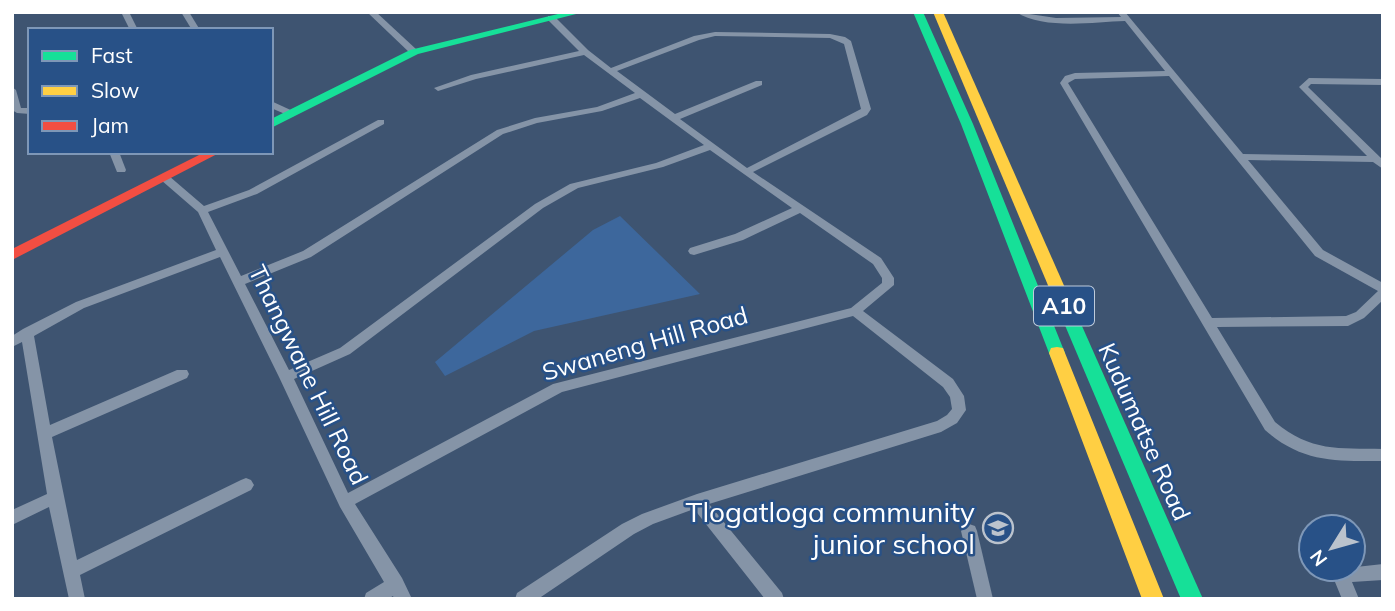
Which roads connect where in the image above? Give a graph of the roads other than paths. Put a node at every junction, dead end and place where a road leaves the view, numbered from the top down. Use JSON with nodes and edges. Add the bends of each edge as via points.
{"nodes":[{"id":1,"x":125,"y":12,"type":"edge"},
{"id":2,"x":185,"y":12,"type":"edge"},
{"id":3,"x":371,"y":12,"type":"edge"},
{"id":4,"x":579,"y":12,"type":"edge"},
{"id":5,"x":904,"y":12,"type":"edge"},
{"id":6,"x":918,"y":12,"type":"edge"},
{"id":7,"x":939,"y":12,"type":"edge"},
{"id":8,"x":1020,"y":12,"type":"edge"},
{"id":9,"x":1124,"y":15,"type":"edge"},
{"id":10,"x":551,"y":18,"type":"junction"},
{"id":11,"x":133,"y":28,"type":"edge"},
{"id":12,"x":195,"y":28,"type":"edge"},
{"id":13,"x":925,"y":33,"type":"junction"},
{"id":14,"x":414,"y":52,"type":"junction"},
{"id":15,"x":584,"y":52,"type":"junction"},
{"id":16,"x":610,"y":71,"type":"junction"},
{"id":17,"x":1171,"y":73,"type":"junction"},
{"id":18,"x":1383,"y":82,"type":"edge"},
{"id":19,"x":759,"y":83,"type":"dead end"},
{"id":20,"x":438,"y":89,"type":"dead end"},
{"id":21,"x":12,"y":90,"type":"edge"},
{"id":22,"x":642,"y":94,"type":"junction"},
{"id":23,"x":273,"y":105,"type":"edge"},
{"id":24,"x":28,"y":111,"type":"edge"},
{"id":25,"x":292,"y":114,"type":"junction"},
{"id":26,"x":674,"y":118,"type":"junction"},
{"id":27,"x":381,"y":122,"type":"dead end"},
{"id":28,"x":273,"y":123,"type":"edge"},
{"id":29,"x":712,"y":146,"type":"junction"},
{"id":30,"x":115,"y":154,"type":"edge"},
{"id":31,"x":211,"y":154,"type":"edge"},
{"id":32,"x":1241,"y":157,"type":"junction"},
{"id":33,"x":1379,"y":162,"type":"edge"},
{"id":34,"x":121,"y":170,"type":"dead end"},
{"id":35,"x":746,"y":172,"type":"junction"},
{"id":36,"x":165,"y":178,"type":"junction"},
{"id":37,"x":800,"y":209,"type":"junction"},
{"id":38,"x":202,"y":210,"type":"junction"},
{"id":39,"x":694,"y":251,"type":"dead end"},
{"id":40,"x":222,"y":252,"type":"junction"},
{"id":41,"x":12,"y":255,"type":"edge"},
{"id":42,"x":238,"y":282,"type":"junction"},
{"id":43,"x":1383,"y":291,"type":"edge"},
{"id":44,"x":855,"y":311,"type":"junction"},
{"id":45,"x":1208,"y":323,"type":"junction"},
{"id":46,"x":27,"y":332,"type":"junction"},
{"id":47,"x":12,"y":342,"type":"edge"},
{"id":48,"x":182,"y":374,"type":"dead end"},
{"id":49,"x":286,"y":377,"type":"junction"},
{"id":50,"x":46,"y":433,"type":"junction"},
{"id":51,"x":1383,"y":455,"type":"edge"},
{"id":52,"x":246,"y":485,"type":"dead end"},
{"id":53,"x":55,"y":497,"type":"junction"},
{"id":54,"x":697,"y":501,"type":"junction"},
{"id":55,"x":345,"y":502,"type":"junction"},
{"id":56,"x":12,"y":518,"type":"edge"},
{"id":57,"x":969,"y":531,"type":"dead end"},
{"id":58,"x":71,"y":571,"type":"junction"},
{"id":59,"x":1383,"y":572,"type":"edge"},
{"id":60,"x":400,"y":591,"type":"edge"},
{"id":61,"x":77,"y":599,"type":"edge"},
{"id":62,"x":372,"y":599,"type":"edge"},
{"id":63,"x":523,"y":599,"type":"edge"},
{"id":64,"x":776,"y":599,"type":"edge"},
{"id":65,"x":985,"y":599,"type":"edge"},
{"id":66,"x":1153,"y":599,"type":"edge"},
{"id":67,"x":1192,"y":599,"type":"edge"},
{"id":68,"x":1351,"y":599,"type":"edge"}],
"edges":[{"from":1,"to":11,"type":"street"},
{"from":2,"to":12,"type":"street"},
{"from":3,"to":14,"type":"street"},
{"from":4,"to":10,"type":"main road"},
{"from":5,"to":13,"type":"main road"},
{"from":6,"to":13,"type":"main road","name":"Kudumatse Road","number":"A10"},
{"from":7,"to":67,"type":"main road","name":"Kudumatse Road","number":"A10"},
{"from":8,"to":9,"type":"street","via":[[1049,19]]},
{"from":9,"to":17,"type":"street"},
{"from":10,"to":14,"type":"main road"},
{"from":10,"to":15,"type":"street"},
{"from":13,"to":66,"type":"main road","name":"Kudumatse Road","number":"A10","via":[[967,124]]},
{"from":14,"to":25,"type":"main road"},
{"from":15,"to":16,"type":"street"},
{"from":15,"to":20,"type":"street"},
{"from":16,"to":22,"type":"street"},
{"from":16,"to":35,"type":"street","via":[[715,34],[830,36],[848,43],[864,113]]},
{"from":17,"to":32,"type":"street"},
{"from":17,"to":45,"type":"street","via":[[1075,76],[1063,83]]},
{"from":18,"to":33,"type":"street","via":[[1319,81],[1303,87]]},
{"from":19,"to":26,"type":"street"},
{"from":21,"to":24,"type":"street","via":[[17,110]]},
{"from":22,"to":26,"type":"street"},
{"from":22,"to":42,"type":"street","via":[[500,132],[307,254]]},
{"from":23,"to":25,"type":"street"},
{"from":25,"to":28,"type":"main road"},
{"from":26,"to":29,"type":"street"},
{"from":27,"to":38,"type":"street","via":[[253,192]]},
{"from":29,"to":35,"type":"street"},
{"from":29,"to":49,"type":"street","via":[[659,165],[567,188],[345,351]]},
{"from":30,"to":34,"type":"street"},
{"from":31,"to":36,"type":"main road"},
{"from":32,"to":33,"type":"street"},
{"from":32,"to":43,"type":"street","via":[[1320,253]]},
{"from":35,"to":37,"type":"street"},
{"from":36,"to":38,"type":"street","name":"Thangwane Hill Road"},
{"from":36,"to":41,"type":"main road"},
{"from":37,"to":39,"type":"street","via":[[739,237]]},
{"from":37,"to":44,"type":"street","via":[[885,270],[888,285]]},
{"from":38,"to":40,"type":"street","name":"Thangwane Hill Road"},
{"from":40,"to":42,"type":"street","name":"Thangwane Hill Road"},
{"from":40,"to":46,"type":"street","via":[[80,305]]},
{"from":42,"to":49,"type":"street","name":"Thangwane Hill Road"},
{"from":43,"to":45,"type":"street","via":[[1348,321]]},
{"from":44,"to":54,"type":"street","via":[[948,383],[959,410],[952,419]]},
{"from":44,"to":55,"type":"street","name":"Swaneng Hill Road","via":[[558,388]]},
{"from":45,"to":51,"type":"street","via":[[1270,426],[1285,441],[1320,454]]},
{"from":46,"to":47,"type":"street"},
{"from":46,"to":50,"type":"street"},
{"from":48,"to":50,"type":"street"},
{"from":49,"to":55,"type":"street","name":"Thangwane Hill Road"},
{"from":50,"to":53,"type":"street"},
{"from":52,"to":58,"type":"street"},
{"from":53,"to":56,"type":"street"},
{"from":53,"to":58,"type":"street"},
{"from":54,"to":63,"type":"street","via":[[628,529]]},
{"from":54,"to":64,"type":"street"},
{"from":55,"to":60,"type":"street","name":"Thangwane Hill Road"},
{"from":57,"to":65,"type":"street"},
{"from":58,"to":61,"type":"street"},
{"from":59,"to":68,"type":"street","via":[[1344,575]]},
{"from":60,"to":62,"type":"street"}]}
